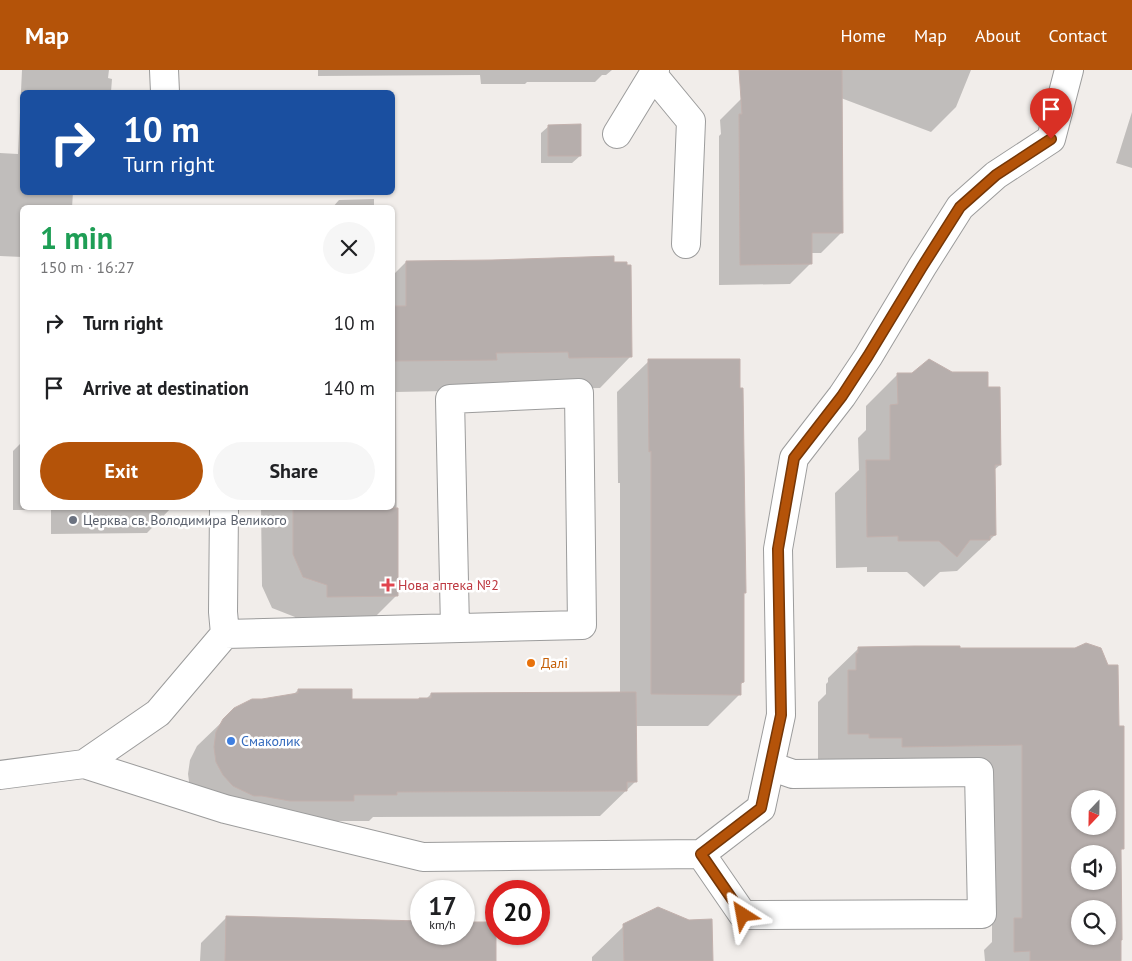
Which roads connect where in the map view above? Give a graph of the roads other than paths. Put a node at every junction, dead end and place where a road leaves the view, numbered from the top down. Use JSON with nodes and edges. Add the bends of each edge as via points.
{"nodes":[{"id":1,"x":164,"y":70,"type":"edge"},
{"id":2,"x":1068,"y":70,"type":"edge"},
{"id":3,"x":654,"y":73,"type":"edge"},
{"id":4,"x":165,"y":90,"type":"edge"},
{"id":5,"x":617,"y":134,"type":"dead end"},
{"id":6,"x":686,"y":244,"type":"dead end"},
{"id":7,"x":224,"y":510,"type":"edge"},
{"id":8,"x":455,"y":628,"type":"junction"},
{"id":9,"x":225,"y":634,"type":"junction"},
{"id":10,"x":84,"y":764,"type":"junction"},
{"id":11,"x":770,"y":766,"type":"junction"},
{"id":12,"x":0,"y":775,"type":"edge"},
{"id":13,"x":701,"y":854,"type":"junction"}],
"edges":[{"from":1,"to":4,"type":"lane"},
{"from":2,"to":11,"type":"lane","via":[[1051,139],[996,175],[960,207],[842,396],[794,458],[778,549],[781,715]]},
{"from":3,"to":5,"type":"lane"},
{"from":3,"to":6,"type":"lane","via":[[691,121]]},
{"from":7,"to":9,"type":"lane"},
{"from":8,"to":8,"type":"lane","via":[[582,625],[579,393],[450,399]]},
{"from":8,"to":9,"type":"lane"},
{"from":9,"to":10,"type":"lane","via":[[158,713]]},
{"from":10,"to":12,"type":"lane"},
{"from":10,"to":13,"type":"lane","via":[[225,809],[423,857]]},
{"from":11,"to":13,"type":"lane","via":[[761,808]]},
{"from":11,"to":13,"type":"lane","via":[[793,774],[979,772],[982,914],[743,915]]}]}
